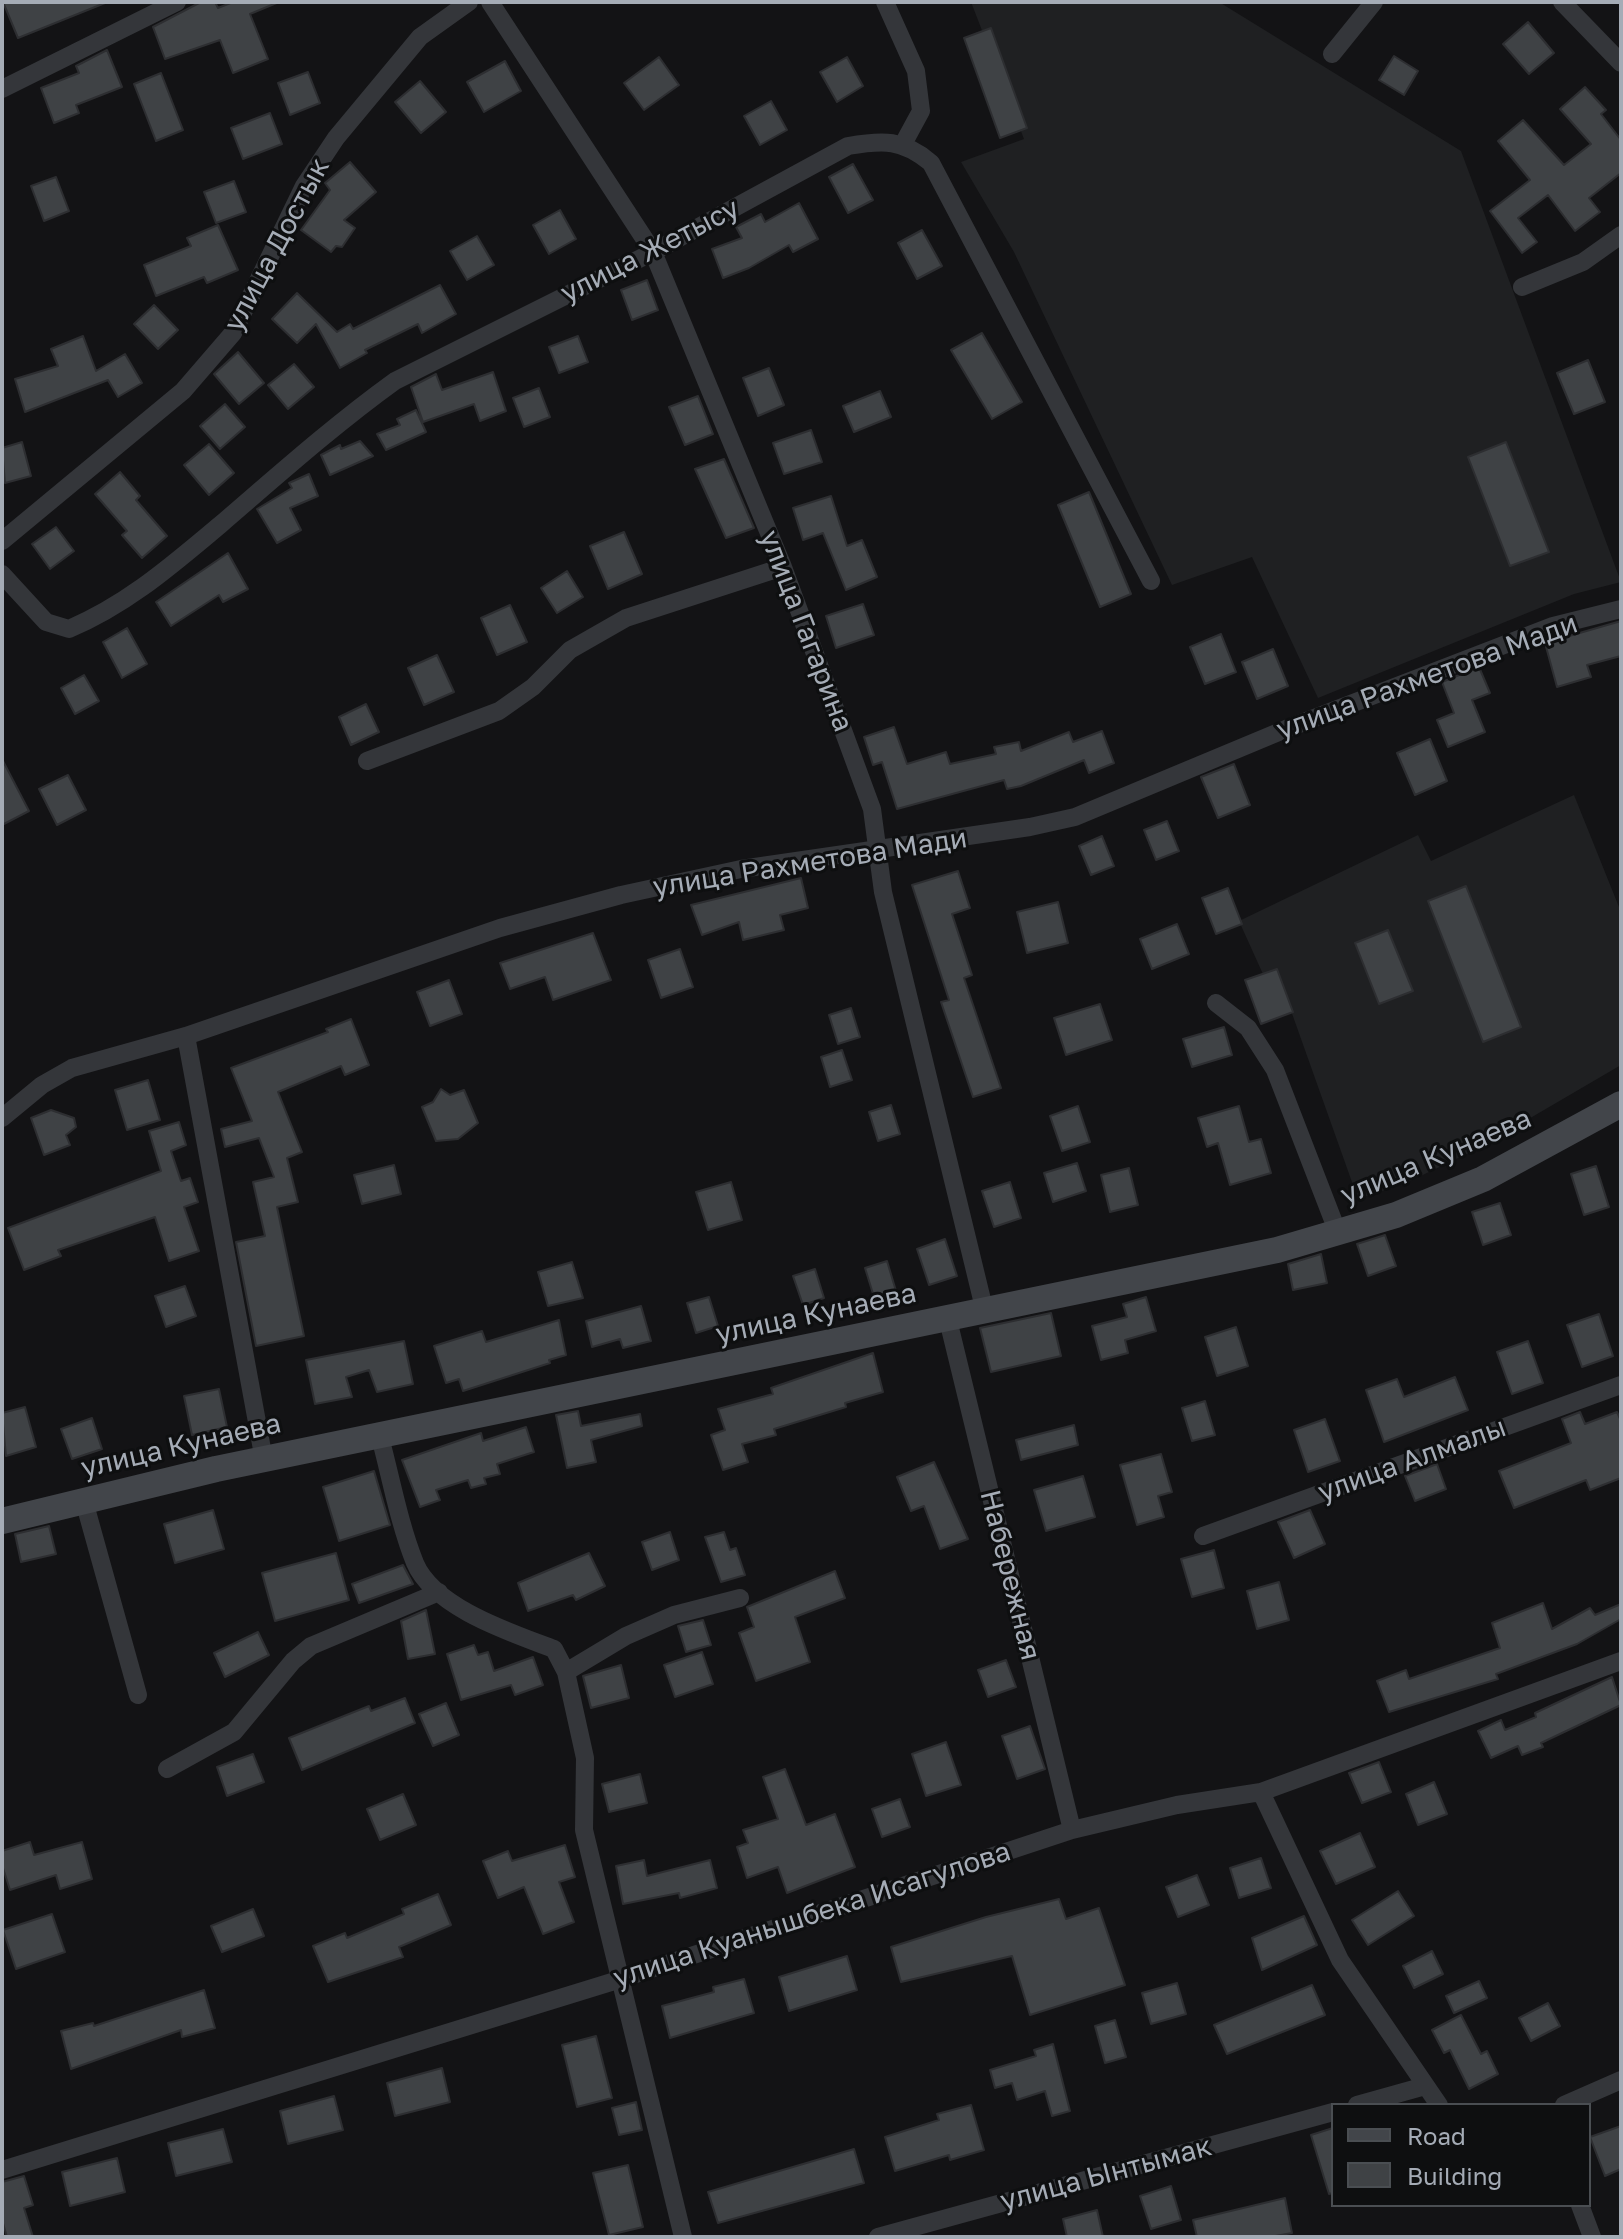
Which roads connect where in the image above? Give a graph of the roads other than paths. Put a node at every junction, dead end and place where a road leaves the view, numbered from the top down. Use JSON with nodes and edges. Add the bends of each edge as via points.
{"nodes":[{"id":1,"x":177,"y":2,"type":"edge"},
{"id":2,"x":469,"y":2,"type":"edge"},
{"id":3,"x":490,"y":2,"type":"edge"},
{"id":4,"x":885,"y":2,"type":"edge"},
{"id":5,"x":1374,"y":2,"type":"edge"},
{"id":6,"x":1562,"y":2,"type":"edge"},
{"id":7,"x":1332,"y":54,"type":"dead end"},
{"id":8,"x":1621,"y":63,"type":"edge"},
{"id":9,"x":2,"y":89,"type":"edge"},
{"id":10,"x":902,"y":146,"type":"junction"},
{"id":11,"x":1621,"y":235,"type":"edge"},
{"id":12,"x":653,"y":252,"type":"junction"},
{"id":13,"x":1522,"y":287,"type":"dead end"},
{"id":14,"x":2,"y":541,"type":"edge"},
{"id":15,"x":783,"y":567,"type":"junction"},
{"id":16,"x":2,"y":574,"type":"edge"},
{"id":17,"x":1151,"y":581,"type":"dead end"},
{"id":18,"x":1621,"y":609,"type":"edge"},
{"id":19,"x":367,"y":761,"type":"dead end"},
{"id":20,"x":876,"y":850,"type":"junction"},
{"id":21,"x":1216,"y":1003,"type":"dead end"},
{"id":22,"x":186,"y":1036,"type":"junction"},
{"id":23,"x":1621,"y":1104,"type":"edge"},
{"id":24,"x":2,"y":1118,"type":"edge"},
{"id":25,"x":1338,"y":1233,"type":"junction"},
{"id":26,"x":985,"y":1312,"type":"junction"},
{"id":27,"x":948,"y":1320,"type":"junction"},
{"id":28,"x":1621,"y":1385,"type":"edge"},
{"id":29,"x":380,"y":1437,"type":"junction"},
{"id":30,"x":264,"y":1460,"type":"junction"},
{"id":31,"x":84,"y":1501,"type":"junction"},
{"id":32,"x":2,"y":1521,"type":"edge"},
{"id":33,"x":1203,"y":1536,"type":"dead end"},
{"id":34,"x":439,"y":1592,"type":"junction"},
{"id":35,"x":740,"y":1598,"type":"dead end"},
{"id":36,"x":1621,"y":1661,"type":"edge"},
{"id":37,"x":566,"y":1672,"type":"junction"},
{"id":38,"x":138,"y":1695,"type":"dead end"},
{"id":39,"x":167,"y":1769,"type":"dead end"},
{"id":40,"x":1261,"y":1792,"type":"junction"},
{"id":41,"x":1072,"y":1830,"type":"junction"},
{"id":42,"x":618,"y":1980,"type":"junction"},
{"id":43,"x":1621,"y":2080,"type":"edge"},
{"id":44,"x":1425,"y":2086,"type":"junction"},
{"id":45,"x":1364,"y":2103,"type":"edge"},
{"id":46,"x":1438,"y":2103,"type":"edge"},
{"id":47,"x":1569,"y":2103,"type":"edge"},
{"id":48,"x":1331,"y":2113,"type":"edge"},
{"id":49,"x":2,"y":2170,"type":"edge"},
{"id":50,"x":1581,"y":2207,"type":"edge"},
{"id":51,"x":683,"y":2237,"type":"edge"},
{"id":52,"x":878,"y":2237,"type":"edge"},
{"id":53,"x":1592,"y":2237,"type":"edge"}],
"edges":[{"from":1,"to":9,"type":"street"},
{"from":2,"to":14,"type":"street","name":"улица Достык","via":[[420,37],[336,138],[304,186],[233,333],[183,391]]},
{"from":3,"to":12,"type":"street","name":"улица Гагарина"},
{"from":4,"to":10,"type":"street","via":[[916,71],[921,111]]},
{"from":5,"to":7,"type":"street"},
{"from":6,"to":8,"type":"street"},
{"from":10,"to":12,"type":"street","name":"улица Жетысу","via":[[883,140],[848,146]]},
{"from":10,"to":17,"type":"street","via":[[931,163]]},
{"from":11,"to":13,"type":"street","via":[[1583,262]]},
{"from":12,"to":15,"type":"street","name":"улица Гагарина"},
{"from":12,"to":16,"type":"street","name":"улица Жетысу","via":[[395,381],[141,591],[99,616],[69,629],[46,622]]},
{"from":15,"to":19,"type":"street","via":[[626,618],[570,650],[499,711]]},
{"from":15,"to":20,"type":"street","name":"улица Гагарина","via":[[872,809]]},
{"from":18,"to":20,"type":"street","name":"улица Рахметова Мади","via":[[1523,638],[1075,817]]},
{"from":20,"to":22,"type":"street","name":"улица Рахметова Мади","via":[[741,869],[621,895],[500,928]]},
{"from":20,"to":26,"type":"street","name":"улица Гагарина"},
{"from":21,"to":25,"type":"street","via":[[1248,1028],[1275,1070]]},
{"from":22,"to":24,"type":"street","name":"улица Рахметова Мади","via":[[72,1068]]},
{"from":22,"to":30,"type":"street"},
{"from":23,"to":25,"type":"main road","name":"улица Кунаева","via":[[1483,1179]]},
{"from":25,"to":26,"type":"main road","name":"улица Кунаева"},
{"from":26,"to":27,"type":"main road","name":"улица Кунаева"},
{"from":27,"to":29,"type":"main road","name":"улица Кунаева"},
{"from":27,"to":41,"type":"street","name":"Набережная"},
{"from":28,"to":33,"type":"street","name":"улица Алмалы"},
{"from":29,"to":30,"type":"main road","name":"улица Кунаева"},
{"from":29,"to":34,"type":"street","via":[[416,1565]]},
{"from":30,"to":31,"type":"main road","name":"улица Кунаева"},
{"from":31,"to":32,"type":"main road","name":"улица Кунаева"},
{"from":31,"to":38,"type":"street"},
{"from":34,"to":37,"type":"street","via":[[488,1624],[554,1649]]},
{"from":34,"to":39,"type":"street","via":[[311,1646],[234,1732]]},
{"from":35,"to":37,"type":"street","via":[[674,1615]]},
{"from":36,"to":40,"type":"street","name":"улица Куанышбека Исагулова"},
{"from":37,"to":42,"type":"street","via":[[585,1758],[584,1830]]},
{"from":40,"to":41,"type":"street","name":"улица Куанышбека Исагулова"},
{"from":40,"to":44,"type":"street","via":[[1340,1960]]},
{"from":41,"to":42,"type":"street","name":"улица Куанышбека Исагулова"},
{"from":42,"to":49,"type":"street","name":"улица Куанышбека Исагулова"},
{"from":42,"to":51,"type":"street"},
{"from":43,"to":47,"type":"street"},
{"from":44,"to":45,"type":"street"},
{"from":44,"to":46,"type":"street"},
{"from":48,"to":52,"type":"street","name":"улица Ынтымак"},
{"from":50,"to":53,"type":"street"}]}
